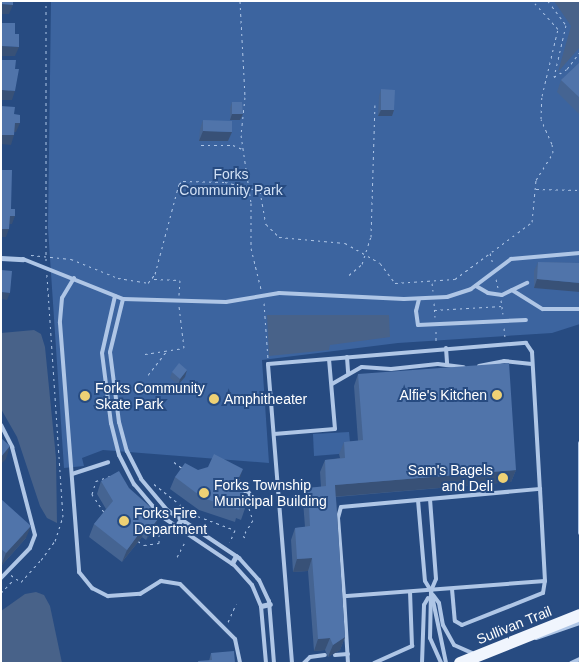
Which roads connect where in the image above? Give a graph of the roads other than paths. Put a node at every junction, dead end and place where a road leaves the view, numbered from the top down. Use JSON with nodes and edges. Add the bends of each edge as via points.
{"nodes":[{"id":1,"x":580,"y":253,"type":"edge"},
{"id":2,"x":1,"y":258,"type":"edge"},
{"id":3,"x":23,"y":258,"type":"joint"},
{"id":4,"x":74,"y":278,"type":"junction"},
{"id":5,"x":527,"y":283,"type":"dead end"},
{"id":6,"x":476,"y":286,"type":"junction"},
{"id":7,"x":512,"y":290,"type":"junction"},
{"id":8,"x":116,"y":296,"type":"junction"},
{"id":9,"x":123,"y":299,"type":"junction"},
{"id":10,"x":419,"y":299,"type":"junction"},
{"id":11,"x":580,"y":309,"type":"edge"},
{"id":12,"x":526,"y":320,"type":"dead end"},
{"id":13,"x":446,"y":348,"type":"junction"},
{"id":14,"x":347,"y":357,"type":"junction"},
{"id":15,"x":330,"y":359,"type":"junction"},
{"id":16,"x":447,"y":364,"type":"junction"},
{"id":17,"x":532,"y":364,"type":"junction"},
{"id":18,"x":348,"y":373,"type":"junction"},
{"id":19,"x":332,"y":384,"type":"junction"},
{"id":20,"x":1,"y":425,"type":"edge"},
{"id":21,"x":274,"y":434,"type":"junction"},
{"id":22,"x":580,"y":443,"type":"edge"},
{"id":23,"x":108,"y":462,"type":"dead end"},
{"id":24,"x":72,"y":474,"type":"junction"},
{"id":25,"x":540,"y":489,"type":"junction"},
{"id":26,"x":430,"y":499,"type":"junction"},
{"id":27,"x":418,"y":500,"type":"junction"},
{"id":28,"x":247,"y":501,"type":"joint"},
{"id":29,"x":180,"y":521,"type":"junction"},
{"id":30,"x":175,"y":528,"type":"junction"},
{"id":31,"x":580,"y":533,"type":"edge"},
{"id":32,"x":236,"y":556,"type":"junction"},
{"id":33,"x":232,"y":564,"type":"junction"},
{"id":34,"x":1,"y":578,"type":"edge"},
{"id":35,"x":545,"y":581,"type":"junction"},
{"id":36,"x":452,"y":589,"type":"junction"},
{"id":37,"x":430,"y":591,"type":"junction"},
{"id":38,"x":410,"y":592,"type":"junction"},
{"id":39,"x":344,"y":596,"type":"junction"},
{"id":40,"x":270,"y":604,"type":"junction"},
{"id":41,"x":261,"y":606,"type":"junction"},
{"id":42,"x":580,"y":615,"type":"edge"},
{"id":43,"x":580,"y":623,"type":"edge"},
{"id":44,"x":527,"y":636,"type":"junction"},
{"id":45,"x":335,"y":654,"type":"edge"},
{"id":46,"x":348,"y":654,"type":"junction"},
{"id":47,"x":481,"y":654,"type":"junction"},
{"id":48,"x":325,"y":655,"type":"dead end"},
{"id":49,"x":580,"y":659,"type":"edge"},
{"id":50,"x":348,"y":662,"type":"edge"},
{"id":51,"x":240,"y":663,"type":"edge"},
{"id":52,"x":266,"y":663,"type":"edge"},
{"id":53,"x":274,"y":663,"type":"edge"},
{"id":54,"x":292,"y":663,"type":"edge"},
{"id":55,"x":304,"y":663,"type":"edge"},
{"id":56,"x":343,"y":663,"type":"edge"},
{"id":57,"x":374,"y":663,"type":"edge"},
{"id":58,"x":422,"y":663,"type":"edge"},
{"id":59,"x":442,"y":663,"type":"edge"},
{"id":60,"x":446,"y":663,"type":"edge"},
{"id":61,"x":460,"y":663,"type":"edge"},
{"id":62,"x":572,"y":663,"type":"edge"}],
"edges":[{"from":1,"to":6,"type":"lane","via":[[511,259]]},
{"from":2,"to":3,"type":"street"},
{"from":3,"to":4,"type":"lane"},
{"from":4,"to":8,"type":"lane"},
{"from":4,"to":24,"type":"lane","via":[[62,298],[60,323]]},
{"from":5,"to":7,"type":"lane"},
{"from":6,"to":7,"type":"lane","via":[[488,294],[502,295]]},
{"from":6,"to":10,"type":"lane","via":[[452,296]]},
{"from":7,"to":11,"type":"lane","via":[[543,309]]},
{"from":8,"to":9,"type":"lane"},
{"from":8,"to":30,"type":"lane","via":[[102,347],[114,439],[134,484],[152,507]]},
{"from":9,"to":10,"type":"lane","via":[[233,302],[262,295],[343,294],[363,298]]},
{"from":9,"to":29,"type":"lane","via":[[110,352],[122,437],[133,467],[148,490]]},
{"from":10,"to":12,"type":"lane","via":[[416,311],[418,324]]},
{"from":13,"to":14,"type":"lane"},
{"from":13,"to":16,"type":"lane"},
{"from":13,"to":17,"type":"lane","via":[[526,343],[530,347]]},
{"from":14,"to":15,"type":"lane"},
{"from":14,"to":18,"type":"lane"},
{"from":15,"to":19,"type":"lane"},
{"from":15,"to":21,"type":"lane","via":[[268,364]]},
{"from":16,"to":17,"type":"lane","via":[[468,367],[504,361]]},
{"from":16,"to":18,"type":"lane","via":[[362,367]]},
{"from":17,"to":25,"type":"lane"},
{"from":18,"to":19,"type":"lane"},
{"from":19,"to":21,"type":"lane","via":[[335,429]]},
{"from":20,"to":34,"type":"lane","via":[[12,447],[35,535],[32,545]]},
{"from":21,"to":54,"type":"lane"},
{"from":22,"to":31,"type":"lane"},
{"from":23,"to":24,"type":"lane"},
{"from":24,"to":51,"type":"lane","via":[[78,567],[88,585],[102,594],[114,596],[140,594],[161,581],[185,587],[237,643]]},
{"from":25,"to":26,"type":"lane"},
{"from":25,"to":35,"type":"lane"},
{"from":26,"to":27,"type":"lane"},
{"from":26,"to":37,"type":"lane","via":[[436,579]]},
{"from":27,"to":37,"type":"lane","via":[[425,581]]},
{"from":27,"to":39,"type":"lane","via":[[341,507],[338,518]]},
{"from":28,"to":28,"type":"street","via":[[251,494],[244,491],[241,498]]},
{"from":29,"to":30,"type":"street"},
{"from":29,"to":32,"type":"lane"},
{"from":30,"to":33,"type":"lane"},
{"from":32,"to":33,"type":"street"},
{"from":32,"to":40,"type":"lane","via":[[259,580]]},
{"from":33,"to":41,"type":"lane","via":[[252,585]]},
{"from":35,"to":36,"type":"lane"},
{"from":35,"to":36,"type":"lane","via":[[543,593],[462,625],[455,621]]},
{"from":36,"to":37,"type":"lane"},
{"from":37,"to":38,"type":"lane"},
{"from":37,"to":47,"type":"lane","via":[[439,603],[443,626],[454,645],[466,652]]},
{"from":37,"to":58,"type":"lane","via":[[424,605]]},
{"from":37,"to":59,"type":"lane","via":[[430,638]]},
{"from":37,"to":60,"type":"lane"},
{"from":38,"to":39,"type":"lane"},
{"from":38,"to":57,"type":"lane","via":[[412,646]]},
{"from":39,"to":46,"type":"lane"},
{"from":40,"to":41,"type":"street"},
{"from":40,"to":53,"type":"lane"},
{"from":41,"to":52,"type":"lane"},
{"from":42,"to":44,"type":"main road","name":"Sullivan Trail"},
{"from":43,"to":44,"type":"lane","via":[[540,638]]},
{"from":44,"to":47,"type":"main road","name":"Sullivan Trail"},
{"from":45,"to":46,"type":"lane"},
{"from":46,"to":50,"type":"lane"},
{"from":47,"to":61,"type":"main road","name":"Sullivan Trail"},
{"from":48,"to":55,"type":"lane","via":[[310,657]]},
{"from":49,"to":62,"type":"lane"},
{"from":50,"to":56,"type":"lane"}]}
